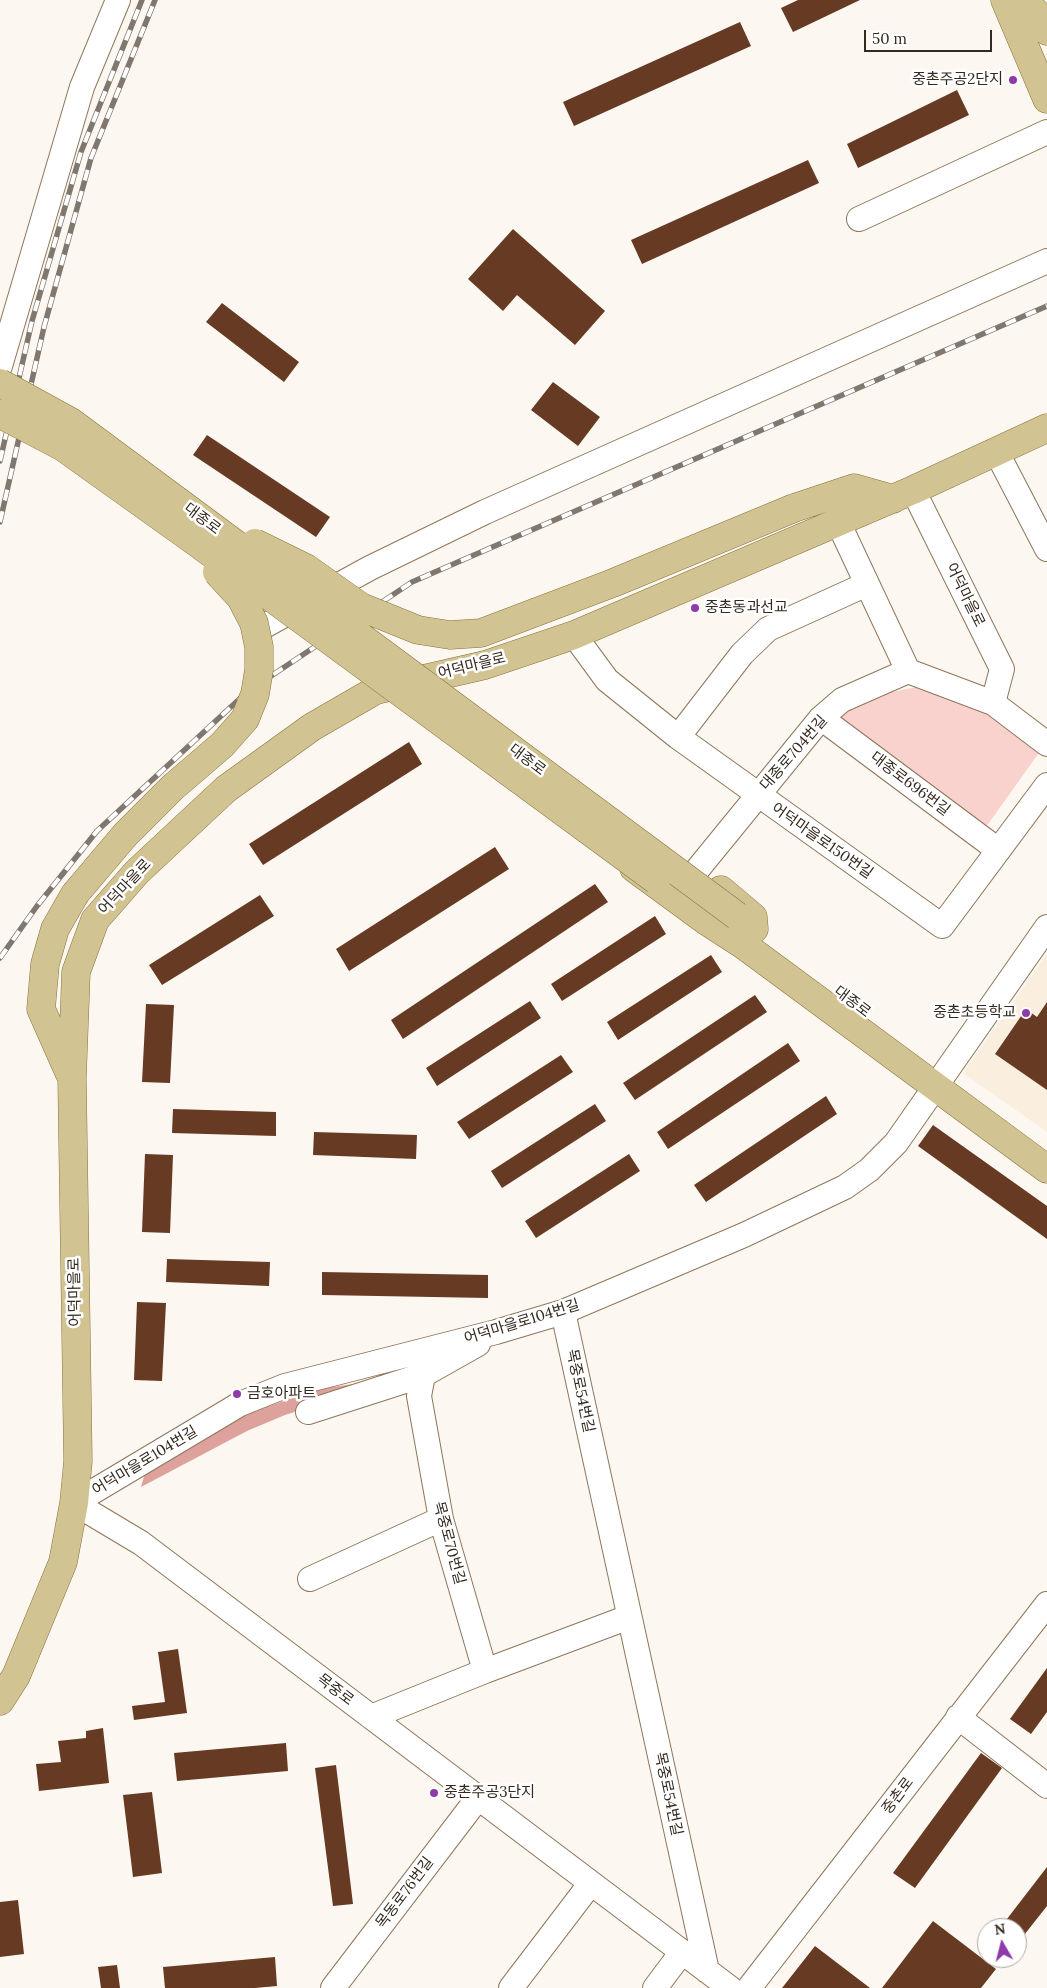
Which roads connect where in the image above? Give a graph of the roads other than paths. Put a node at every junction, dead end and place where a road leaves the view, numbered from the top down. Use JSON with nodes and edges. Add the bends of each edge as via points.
{"nodes":[{"id":1,"x":118,"y":0,"type":"edge"},
{"id":2,"x":1005,"y":0,"type":"edge"},
{"id":3,"x":1024,"y":0,"type":"edge"},
{"id":4,"x":1047,"y":31,"type":"edge"},
{"id":5,"x":1044,"y":90,"type":"edge"},
{"id":6,"x":1047,"y":132,"type":"edge"},
{"id":7,"x":859,"y":219,"type":"dead end"},
{"id":8,"x":1047,"y":261,"type":"edge"},
{"id":9,"x":0,"y":366,"type":"edge"},
{"id":10,"x":0,"y":383,"type":"edge"},
{"id":11,"x":0,"y":414,"type":"edge"},
{"id":12,"x":1047,"y":428,"type":"edge"},
{"id":13,"x":996,"y":452,"type":"junction"},
{"id":14,"x":903,"y":494,"type":"junction"},
{"id":15,"x":838,"y":522,"type":"junction"},
{"id":16,"x":203,"y":533,"type":"junction"},
{"id":17,"x":1047,"y":549,"type":"edge"},
{"id":18,"x":867,"y":584,"type":"junction"},
{"id":19,"x":266,"y":625,"type":"dead end"},
{"id":20,"x":574,"y":634,"type":"junction"},
{"id":21,"x":908,"y":671,"type":"junction"},
{"id":22,"x":436,"y":675,"type":"junction"},
{"id":23,"x":376,"y":690,"type":"junction"},
{"id":24,"x":993,"y":703,"type":"junction"},
{"id":25,"x":821,"y":718,"type":"junction"},
{"id":26,"x":678,"y":737,"type":"junction"},
{"id":27,"x":1047,"y":744,"type":"edge"},
{"id":28,"x":1047,"y":785,"type":"edge"},
{"id":29,"x":757,"y":795,"type":"junction"},
{"id":30,"x":998,"y":850,"type":"junction"},
{"id":31,"x":697,"y":870,"type":"junction"},
{"id":32,"x":1047,"y":927,"type":"edge"},
{"id":33,"x":740,"y":930,"type":"junction"},
{"id":34,"x":72,"y":1078,"type":"junction"},
{"id":35,"x":942,"y":1080,"type":"junction"},
{"id":36,"x":1047,"y":1147,"type":"edge"},
{"id":37,"x":1047,"y":1169,"type":"edge"},
{"id":38,"x":563,"y":1312,"type":"junction"},
{"id":39,"x":496,"y":1332,"type":"junction"},
{"id":40,"x":423,"y":1376,"type":"junction"},
{"id":41,"x":308,"y":1412,"type":"dead end"},
{"id":42,"x":74,"y":1503,"type":"junction"},
{"id":43,"x":441,"y":1519,"type":"junction"},
{"id":44,"x":310,"y":1579,"type":"dead end"},
{"id":45,"x":1047,"y":1604,"type":"edge"},
{"id":46,"x":629,"y":1616,"type":"junction"},
{"id":47,"x":485,"y":1671,"type":"junction"},
{"id":48,"x":0,"y":1701,"type":"edge"},
{"id":49,"x":371,"y":1717,"type":"junction"},
{"id":50,"x":958,"y":1717,"type":"junction"},
{"id":51,"x":1047,"y":1786,"type":"edge"},
{"id":52,"x":478,"y":1798,"type":"junction"},
{"id":53,"x":591,"y":1883,"type":"junction"},
{"id":54,"x":682,"y":1952,"type":"junction"},
{"id":55,"x":707,"y":1971,"type":"junction"},
{"id":56,"x":333,"y":1988,"type":"edge"},
{"id":57,"x":511,"y":1988,"type":"edge"},
{"id":58,"x":655,"y":1988,"type":"edge"},
{"id":59,"x":730,"y":1988,"type":"edge"},
{"id":60,"x":749,"y":1988,"type":"edge"}],
"edges":[{"from":1,"to":9,"type":"street","via":[[82,88]]},
{"from":2,"to":5,"type":"main road"},
{"from":3,"to":4,"type":"main road"},
{"from":6,"to":7,"type":"street"},
{"from":8,"to":19,"type":"street","via":[[485,512],[370,568]]},
{"from":10,"to":16,"type":"main road","name":"대종로","bridge":true,"via":[[71,422]]},
{"from":11,"to":16,"type":"main road","name":"대종로","bridge":true,"via":[[63,448]]},
{"from":12,"to":13,"type":"main road","name":"어덕마을로"},
{"from":13,"to":14,"type":"main road","name":"어덕마을로"},
{"from":13,"to":17,"type":"street"},
{"from":14,"to":15,"type":"main road","name":"어덕마을로"},
{"from":14,"to":16,"type":"main road","bridge":true,"via":[[854,488],[794,508],[481,633],[418,630],[361,607],[306,568],[259,545]]},
{"from":14,"to":24,"type":"street","name":"어덕마을로","via":[[1002,670]]},
{"from":15,"to":18,"type":"street"},
{"from":15,"to":20,"type":"main road","name":"어덕마을로"},
{"from":16,"to":33,"type":"main road","name":"대종로","bridge":true},
{"from":16,"to":34,"type":"main road","bridge":true,"via":[[214,569],[241,598],[254,623],[260,647],[255,694],[245,719],[222,745],[173,787],[125,835],[75,894],[55,929],[45,964],[41,1009]]},
{"from":18,"to":21,"type":"street"},
{"from":18,"to":26,"type":"street","via":[[768,629],[742,654]]},
{"from":20,"to":22,"type":"main road","name":"어덕마을로","via":[[485,665]]},
{"from":20,"to":26,"type":"street","name":"어덕마을로150번길","via":[[607,680]]},
{"from":21,"to":24,"type":"street"},
{"from":21,"to":25,"type":"street","name":"대종로704번길","via":[[842,700]]},
{"from":22,"to":23,"type":"main road","name":"어덕마을로"},
{"from":22,"to":31,"type":"main road"},
{"from":23,"to":33,"type":"main road","via":[[705,920]]},
{"from":23,"to":34,"type":"main road","name":"어덕마을로","via":[[312,727],[226,789],[137,872],[95,920],[76,972]]},
{"from":24,"to":27,"type":"street"},
{"from":25,"to":29,"type":"street","name":"대종로704번길"},
{"from":25,"to":30,"type":"street","name":"대종로696번길"},
{"from":26,"to":29,"type":"street","name":"어덕마을로150번길"},
{"from":28,"to":30,"type":"street"},
{"from":29,"to":30,"type":"street","name":"어덕마을로150번길","via":[[942,926]]},
{"from":29,"to":31,"type":"street","name":"대종로704번길"},
{"from":31,"to":33,"type":"main road","via":[[753,917]]},
{"from":32,"to":35,"type":"street","name":"어덕마을로104번길"},
{"from":33,"to":35,"type":"main road","name":"대종로"},
{"from":34,"to":42,"type":"main road","name":"어덕마을로","via":[[78,1460]]},
{"from":35,"to":36,"type":"main road","name":"대종로"},
{"from":35,"to":37,"type":"main road","name":"대종로"},
{"from":35,"to":38,"type":"street","name":"어덕마을로104번길","via":[[896,1142],[869,1170],[845,1187],[744,1236]]},
{"from":38,"to":39,"type":"street","name":"어덕마을로104번길"},
{"from":38,"to":46,"type":"street","name":"목중로54번길"},
{"from":39,"to":40,"type":"street"},
{"from":39,"to":42,"type":"street","name":"어덕마을로104번길","via":[[285,1386],[240,1404]]},
{"from":40,"to":41,"type":"street"},
{"from":40,"to":43,"type":"street","name":"목중로70번길","via":[[419,1396]]},
{"from":42,"to":48,"type":"main road","name":"어덕마을로","via":[[63,1562],[16,1676]]},
{"from":42,"to":49,"type":"street","name":"목중로","via":[[141,1543]]},
{"from":43,"to":44,"type":"street"},
{"from":43,"to":47,"type":"street","name":"목중로70번길"},
{"from":45,"to":50,"type":"street","name":"중촌로"},
{"from":46,"to":47,"type":"street"},
{"from":46,"to":55,"type":"street","name":"목중로54번길"},
{"from":47,"to":49,"type":"street"},
{"from":49,"to":52,"type":"street","name":"목중로"},
{"from":50,"to":51,"type":"street"},
{"from":50,"to":60,"type":"street","name":"중촌로"},
{"from":52,"to":53,"type":"street","name":"목중로"},
{"from":52,"to":56,"type":"street","name":"목동로76번길"},
{"from":53,"to":54,"type":"street","name":"목중로"},
{"from":53,"to":57,"type":"street"},
{"from":54,"to":55,"type":"street","name":"목중로"},
{"from":54,"to":58,"type":"street"},
{"from":55,"to":59,"type":"street","name":"목중로"}]}
